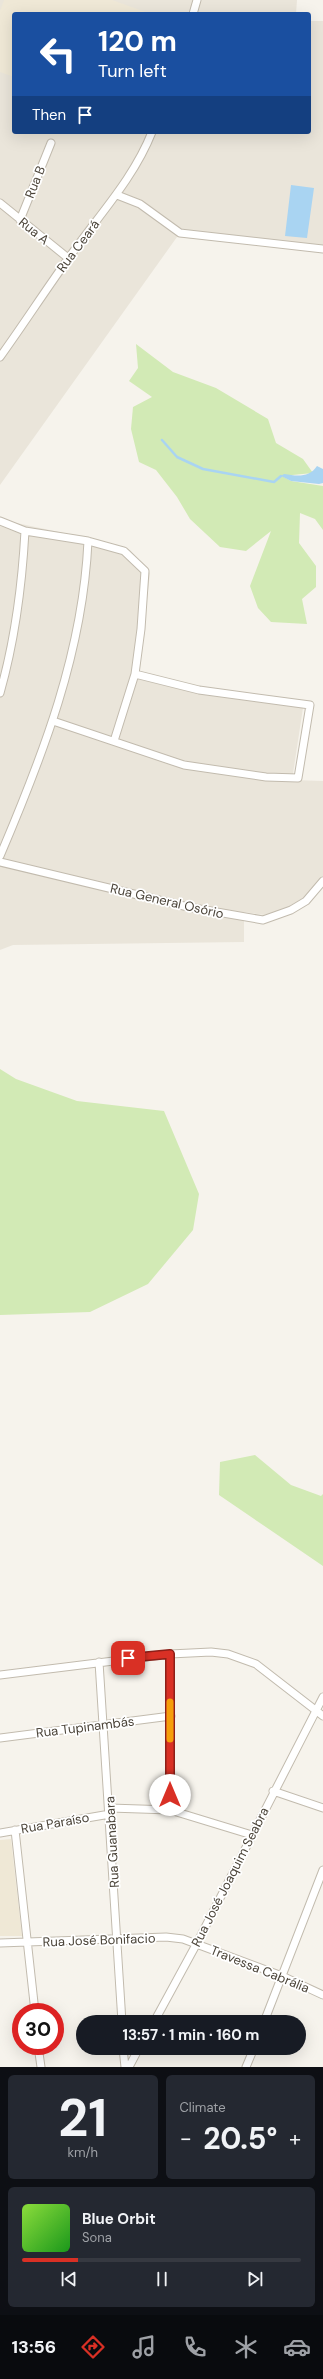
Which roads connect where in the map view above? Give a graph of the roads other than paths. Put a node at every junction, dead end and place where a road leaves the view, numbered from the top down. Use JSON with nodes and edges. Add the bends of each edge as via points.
{"nodes":[{"id":1,"x":197,"y":0,"type":"edge"},
{"id":2,"x":194,"y":12,"type":"edge"},
{"id":3,"x":151,"y":134,"type":"edge"},
{"id":4,"x":51,"y":143,"type":"dead end"},
{"id":5,"x":117,"y":195,"type":"junction"},
{"id":6,"x":0,"y":204,"type":"edge"},
{"id":7,"x":20,"y":220,"type":"junction"},
{"id":8,"x":323,"y":249,"type":"edge"},
{"id":9,"x":68,"y":258,"type":"junction"},
{"id":10,"x":0,"y":357,"type":"edge"},
{"id":11,"x":0,"y":521,"type":"edge"},
{"id":12,"x":24,"y":531,"type":"junction"},
{"id":13,"x":88,"y":541,"type":"junction"},
{"id":14,"x":135,"y":674,"type":"junction"},
{"id":15,"x":0,"y":693,"type":"edge"},
{"id":16,"x":53,"y":721,"type":"junction"},
{"id":17,"x":114,"y":741,"type":"junction"},
{"id":18,"x":0,"y":856,"type":"edge"},
{"id":19,"x":0,"y":862,"type":"edge"},
{"id":20,"x":323,"y":880,"type":"edge"},
{"id":21,"x":170,"y":1654,"type":"junction"},
{"id":22,"x":99,"y":1662,"type":"junction"},
{"id":23,"x":0,"y":1675,"type":"edge"},
{"id":24,"x":323,"y":1697,"type":"edge"},
{"id":25,"x":315,"y":1712,"type":"junction"},
{"id":26,"x":170,"y":1716,"type":"junction"},
{"id":27,"x":323,"y":1716,"type":"edge"},
{"id":28,"x":104,"y":1724,"type":"junction"},
{"id":29,"x":0,"y":1738,"type":"edge"},
{"id":30,"x":273,"y":1791,"type":"junction"},
{"id":31,"x":323,"y":1808,"type":"edge"},
{"id":32,"x":170,"y":1810,"type":"junction"},
{"id":33,"x":110,"y":1811,"type":"junction"},
{"id":34,"x":15,"y":1830,"type":"junction"},
{"id":35,"x":0,"y":1833,"type":"edge"},
{"id":36,"x":252,"y":1835,"type":"junction"},
{"id":37,"x":323,"y":1870,"type":"edge"},
{"id":38,"x":117,"y":1939,"type":"junction"},
{"id":39,"x":27,"y":1942,"type":"junction"},
{"id":40,"x":0,"y":1943,"type":"edge"},
{"id":41,"x":197,"y":1943,"type":"junction"},
{"id":42,"x":282,"y":1976,"type":"junction"},
{"id":43,"x":323,"y":1995,"type":"edge"},
{"id":44,"x":34,"y":2003,"type":"edge"},
{"id":45,"x":122,"y":2015,"type":"edge"},
{"id":46,"x":158,"y":2015,"type":"edge"},
{"id":47,"x":267,"y":2015,"type":"edge"},
{"id":48,"x":39,"y":2055,"type":"edge"},
{"id":49,"x":123,"y":2055,"type":"edge"},
{"id":50,"x":135,"y":2055,"type":"edge"},
{"id":51,"x":251,"y":2055,"type":"edge"},
{"id":52,"x":41,"y":2067,"type":"edge"},
{"id":53,"x":124,"y":2067,"type":"edge"},
{"id":54,"x":129,"y":2067,"type":"edge"},
{"id":55,"x":246,"y":2067,"type":"edge"}],
"edges":[{"from":1,"to":2,"type":"street"},
{"from":3,"to":5,"type":"street","name":"Rua Ceará"},
{"from":4,"to":7,"type":"street","name":"Rua B"},
{"from":5,"to":8,"type":"street","via":[[140,204],[180,233]]},
{"from":5,"to":9,"type":"street","name":"Rua Ceará"},
{"from":6,"to":7,"type":"street","name":"Rua A"},
{"from":7,"to":9,"type":"street","name":"Rua A"},
{"from":9,"to":10,"type":"street","name":"Rua Ceará"},
{"from":11,"to":12,"type":"street"},
{"from":12,"to":13,"type":"street"},
{"from":12,"to":15,"type":"street","via":[[21,588],[11,649]]},
{"from":13,"to":14,"type":"street","via":[[124,551],[146,572]]},
{"from":13,"to":16,"type":"street","via":[[82,604]]},
{"from":14,"to":17,"type":"street"},
{"from":14,"to":17,"type":"street","via":[[199,690],[310,705],[298,778],[266,777],[184,765]]},
{"from":16,"to":17,"type":"street"},
{"from":16,"to":18,"type":"street","via":[[29,788]]},
{"from":19,"to":20,"type":"street","name":"Rua General Osório","via":[[188,907],[263,920],[291,910],[306,901]]},
{"from":21,"to":22,"type":"street"},
{"from":21,"to":25,"type":"street","via":[[211,1652],[242,1659],[267,1672]]},
{"from":21,"to":26,"type":"street"},
{"from":22,"to":23,"type":"street"},
{"from":22,"to":28,"type":"street","name":"Rua Guanabara"},
{"from":24,"to":25,"type":"street","name":"Rua José Joaquim Seabra"},
{"from":25,"to":27,"type":"street"},
{"from":25,"to":30,"type":"street","name":"Rua José Joaquim Seabra"},
{"from":26,"to":28,"type":"street","name":"Rua Tupinambás"},
{"from":26,"to":32,"type":"street"},
{"from":28,"to":29,"type":"street","name":"Rua Tupinambás"},
{"from":28,"to":33,"type":"street","name":"Rua Guanabara"},
{"from":30,"to":31,"type":"street"},
{"from":30,"to":36,"type":"street","name":"Rua José Joaquim Seabra"},
{"from":32,"to":33,"type":"street","name":"Rua Paraíso"},
{"from":32,"to":36,"type":"street","name":"Rua Paraíso"},
{"from":33,"to":34,"type":"street","name":"Rua Paraíso"},
{"from":33,"to":38,"type":"street","name":"Rua Guanabara"},
{"from":34,"to":35,"type":"street","name":"Rua Paraíso"},
{"from":34,"to":39,"type":"street"},
{"from":36,"to":41,"type":"street","name":"Rua José Joaquim Seabra"},
{"from":37,"to":42,"type":"street"},
{"from":38,"to":39,"type":"street","name":"Rua José Bonifacio"},
{"from":38,"to":41,"type":"street","name":"Rua José Bonifacio","via":[[166,1937]]},
{"from":38,"to":45,"type":"street","name":"Rua Guanabara"},
{"from":39,"to":40,"type":"street","name":"Rua José Bonifacio"},
{"from":39,"to":44,"type":"street"},
{"from":41,"to":42,"type":"street","name":"Travessa Cabrália"},
{"from":41,"to":46,"type":"street","name":"Rua José Joaquim Seabra"},
{"from":42,"to":43,"type":"street","name":"Travessa Cabrália"},
{"from":42,"to":47,"type":"street"},
{"from":48,"to":52,"type":"street"},
{"from":49,"to":53,"type":"street"},
{"from":50,"to":54,"type":"street"},
{"from":51,"to":55,"type":"street"}]}
